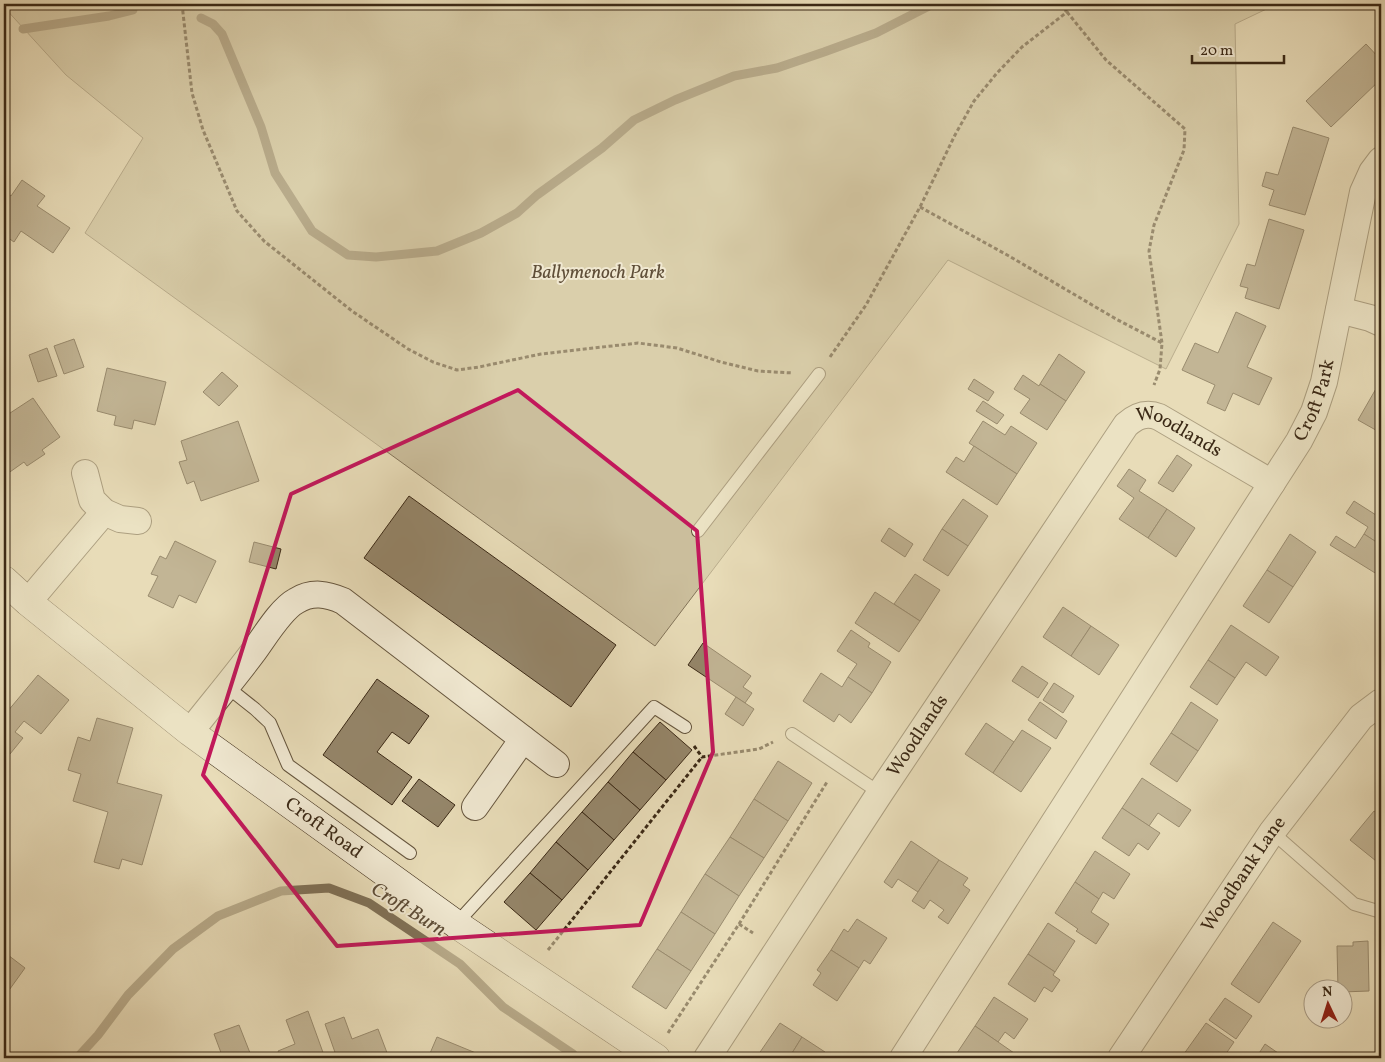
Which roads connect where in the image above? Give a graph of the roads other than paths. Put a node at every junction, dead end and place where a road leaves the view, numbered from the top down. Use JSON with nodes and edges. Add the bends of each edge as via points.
{"nodes":[{"id":1,"x":1381,"y":160,"type":"edge"},
{"id":2,"x":1339,"y":310,"type":"junction"},
{"id":3,"x":1381,"y":323,"type":"edge"},
{"id":4,"x":819,"y":374,"type":"road end"},
{"id":5,"x":85,"y":473,"type":"dead end"},
{"id":6,"x":1272,"y":483,"type":"junction"},
{"id":7,"x":104,"y":512,"type":"junction"},
{"id":8,"x":138,"y":521,"type":"dead end"},
{"id":9,"x":698,"y":531,"type":"dead end"},
{"id":10,"x":4,"y":580,"type":"edge"},
{"id":11,"x":28,"y":602,"type":"junction"},
{"id":12,"x":226,"y":686,"type":"junction"},
{"id":13,"x":1381,"y":702,"type":"edge"},
{"id":14,"x":686,"y":727,"type":"road end"},
{"id":15,"x":190,"y":732,"type":"junction"},
{"id":16,"x":792,"y":734,"type":"road end"},
{"id":17,"x":523,"y":739,"type":"junction"},
{"id":18,"x":556,"y":764,"type":"dead end"},
{"id":19,"x":880,"y":793,"type":"junction"},
{"id":20,"x":474,"y":807,"type":"dead end"},
{"id":21,"x":1272,"y":832,"type":"junction"},
{"id":22,"x":410,"y":853,"type":"dead end"},
{"id":23,"x":1381,"y":912,"type":"edge"},
{"id":24,"x":456,"y":924,"type":"junction"},
{"id":25,"x":655,"y":1057,"type":"edge"},
{"id":26,"x":707,"y":1058,"type":"edge"},
{"id":27,"x":903,"y":1058,"type":"edge"},
{"id":28,"x":1121,"y":1058,"type":"edge"}],
"edges":[{"from":1,"to":2,"type":"street","name":"Croft Park","via":[[1363,192]]},
{"from":2,"to":3,"type":"street"},
{"from":2,"to":6,"type":"street","name":"Croft Park","via":[[1324,382],[1314,412]]},
{"from":4,"to":9,"type":"lane"},
{"from":5,"to":7,"type":"street","via":[[92,500]]},
{"from":6,"to":19,"type":"street","name":"Woodlands","via":[[1159,417],[1146,414],[1132,420]]},
{"from":6,"to":27,"type":"street"},
{"from":7,"to":8,"type":"street","via":[[120,519]]},
{"from":7,"to":11,"type":"street"},
{"from":10,"to":11,"type":"street","name":"Croft Road"},
{"from":11,"to":15,"type":"street","name":"Croft Road"},
{"from":12,"to":15,"type":"street"},
{"from":12,"to":17,"type":"street","via":[[284,610],[308,595],[332,596],[343,601]]},
{"from":12,"to":22,"type":"lane","via":[[270,723],[288,765]]},
{"from":13,"to":21,"type":"street","name":"Woodbank Lane","via":[[1361,717]]},
{"from":14,"to":24,"type":"lane","via":[[654,707]]},
{"from":15,"to":24,"type":"street","name":"Croft Road"},
{"from":16,"to":19,"type":"lane"},
{"from":17,"to":18,"type":"street"},
{"from":17,"to":20,"type":"street"},
{"from":19,"to":26,"type":"street","name":"Woodlands"},
{"from":21,"to":23,"type":"lane","via":[[1354,904]]},
{"from":21,"to":28,"type":"street","name":"Woodbank Lane"},
{"from":24,"to":25,"type":"street","name":"Croft Road"}]}
